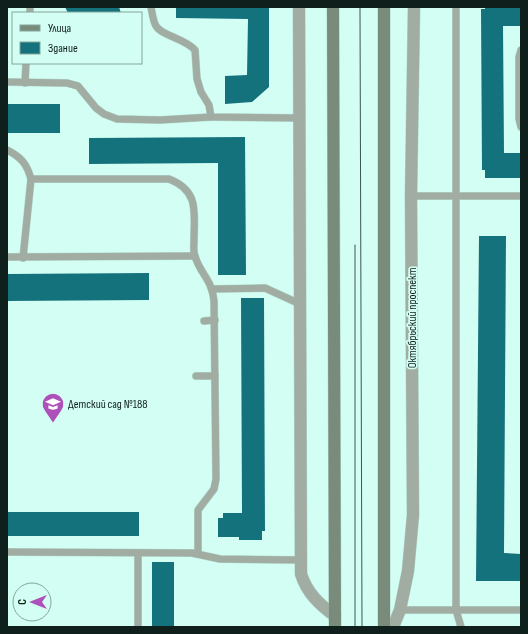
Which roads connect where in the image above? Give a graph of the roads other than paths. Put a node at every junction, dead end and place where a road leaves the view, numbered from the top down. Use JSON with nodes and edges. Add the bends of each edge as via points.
{"nodes":[{"id":1,"x":151,"y":7,"type":"edge"},
{"id":2,"x":299,"y":7,"type":"edge"},
{"id":3,"x":333,"y":7,"type":"edge"},
{"id":4,"x":384,"y":7,"type":"edge"},
{"id":5,"x":414,"y":7,"type":"edge"},
{"id":6,"x":456,"y":7,"type":"edge"},
{"id":7,"x":521,"y":50,"type":"edge"},
{"id":8,"x":26,"y":64,"type":"edge"},
{"id":9,"x":7,"y":82,"type":"edge"},
{"id":10,"x":25,"y":83,"type":"junction"},
{"id":11,"x":211,"y":118,"type":"junction"},
{"id":12,"x":298,"y":118,"type":"junction"},
{"id":13,"x":521,"y":127,"type":"edge"},
{"id":14,"x":7,"y":150,"type":"edge"},
{"id":15,"x":31,"y":179,"type":"junction"},
{"id":16,"x":457,"y":195,"type":"junction"},
{"id":17,"x":412,"y":196,"type":"junction"},
{"id":18,"x":521,"y":196,"type":"edge"},
{"id":19,"x":194,"y":256,"type":"junction"},
{"id":20,"x":7,"y":257,"type":"edge"},
{"id":21,"x":23,"y":258,"type":"junction"},
{"id":22,"x":213,"y":288,"type":"junction"},
{"id":23,"x":300,"y":304,"type":"junction"},
{"id":24,"x":215,"y":320,"type":"junction"},
{"id":25,"x":204,"y":321,"type":"dead end"},
{"id":26,"x":196,"y":376,"type":"dead end"},
{"id":27,"x":215,"y":376,"type":"junction"},
{"id":28,"x":7,"y":552,"type":"edge"},
{"id":29,"x":138,"y":553,"type":"junction"},
{"id":30,"x":198,"y":554,"type":"junction"},
{"id":31,"x":301,"y":560,"type":"junction"},
{"id":32,"x":400,"y":610,"type":"junction"},
{"id":33,"x":456,"y":610,"type":"junction"},
{"id":34,"x":521,"y":610,"type":"edge"},
{"id":35,"x":335,"y":621,"type":"edge"},
{"id":36,"x":138,"y":627,"type":"edge"},
{"id":37,"x":384,"y":627,"type":"edge"},
{"id":38,"x":393,"y":627,"type":"edge"},
{"id":39,"x":462,"y":627,"type":"edge"}],
"edges":[{"from":1,"to":11,"type":"lane","via":[[155,25],[162,32],[187,42],[195,50],[197,79],[209,105]]},
{"from":2,"to":12,"type":"street"},
{"from":3,"to":35,"type":"main road"},
{"from":4,"to":37,"type":"main road"},
{"from":5,"to":17,"type":"street","name":"Октябрьский проспект"},
{"from":6,"to":16,"type":"lane"},
{"from":7,"to":13,"type":"lane"},
{"from":8,"to":10,"type":"lane"},
{"from":9,"to":10,"type":"lane"},
{"from":10,"to":11,"type":"lane","via":[[67,83],[78,86],[96,108],[117,120]]},
{"from":11,"to":12,"type":"lane"},
{"from":12,"to":23,"type":"street"},
{"from":14,"to":15,"type":"lane","via":[[22,160]]},
{"from":15,"to":19,"type":"lane","via":[[169,179],[179,182],[186,187],[194,206]]},
{"from":15,"to":21,"type":"lane"},
{"from":16,"to":17,"type":"lane"},
{"from":16,"to":18,"type":"lane"},
{"from":16,"to":33,"type":"lane"},
{"from":17,"to":32,"type":"street","name":"Октябрьский проспект","via":[[414,515],[408,571]]},
{"from":19,"to":21,"type":"lane"},
{"from":19,"to":22,"type":"lane"},
{"from":20,"to":21,"type":"lane"},
{"from":22,"to":23,"type":"lane","via":[[265,288]]},
{"from":22,"to":24,"type":"lane"},
{"from":23,"to":31,"type":"street"},
{"from":24,"to":25,"type":"lane"},
{"from":24,"to":27,"type":"lane"},
{"from":26,"to":27,"type":"lane"},
{"from":27,"to":30,"type":"lane","via":[[216,484],[198,510]]},
{"from":28,"to":29,"type":"lane"},
{"from":29,"to":30,"type":"lane"},
{"from":29,"to":36,"type":"lane"},
{"from":30,"to":31,"type":"lane","via":[[220,559]]},
{"from":31,"to":35,"type":"street","via":[[301,574],[309,591]]},
{"from":32,"to":33,"type":"lane"},
{"from":32,"to":38,"type":"street","name":"Октябрьский проспект"},
{"from":33,"to":34,"type":"lane"},
{"from":33,"to":39,"type":"lane"}]}
